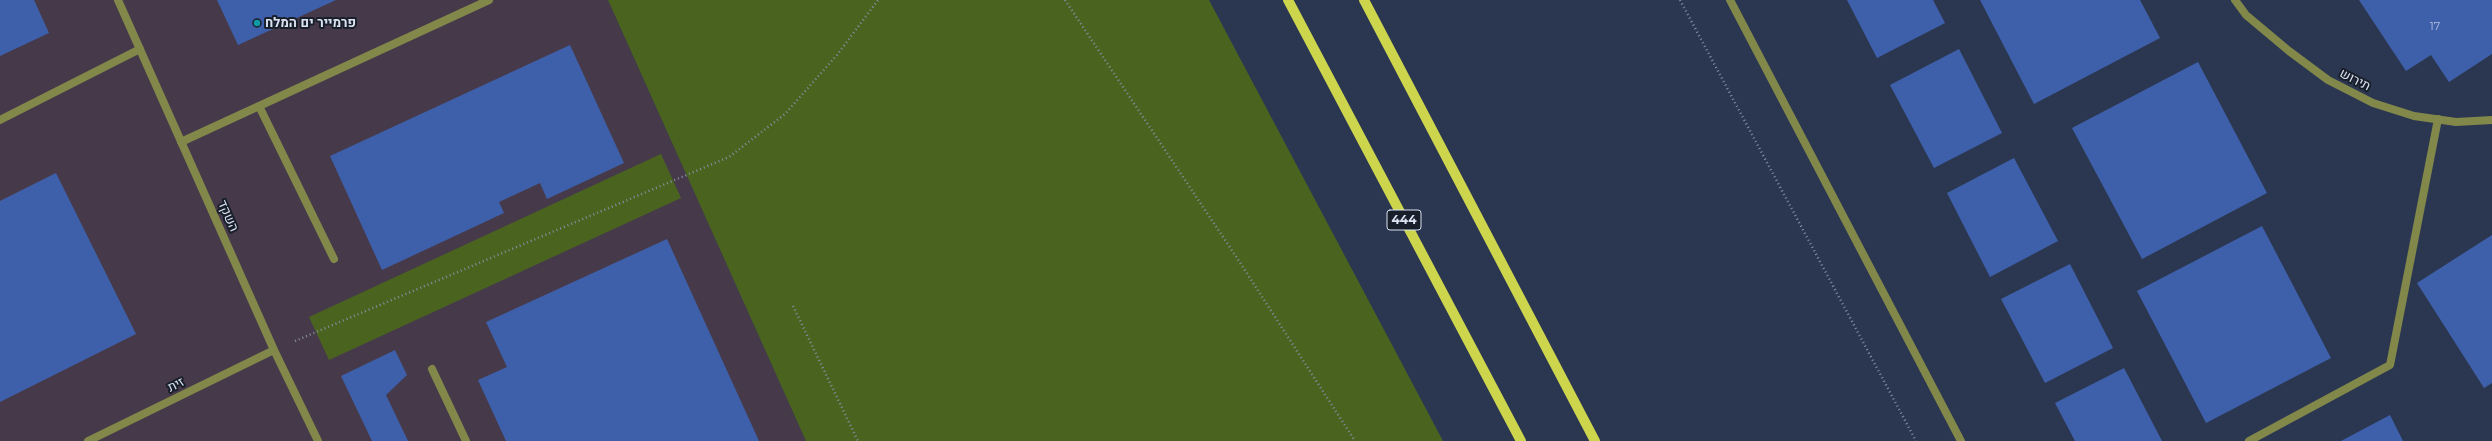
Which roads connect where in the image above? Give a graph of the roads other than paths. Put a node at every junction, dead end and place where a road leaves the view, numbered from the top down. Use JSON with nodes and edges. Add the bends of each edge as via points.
{"nodes":[{"id":1,"x":118,"y":0,"type":"edge"},
{"id":2,"x":489,"y":0,"type":"edge"},
{"id":3,"x":1288,"y":0,"type":"edge"},
{"id":4,"x":1364,"y":0,"type":"edge"},
{"id":5,"x":1730,"y":0,"type":"edge"},
{"id":6,"x":2235,"y":0,"type":"edge"},
{"id":7,"x":140,"y":49,"type":"junction"},
{"id":8,"x":259,"y":106,"type":"junction"},
{"id":9,"x":2438,"y":119,"type":"junction"},
{"id":10,"x":0,"y":120,"type":"edge"},
{"id":11,"x":2492,"y":120,"type":"edge"},
{"id":12,"x":181,"y":142,"type":"junction"},
{"id":13,"x":334,"y":258,"type":"dead end"},
{"id":14,"x":274,"y":350,"type":"junction"},
{"id":15,"x":432,"y":369,"type":"dead end"},
{"id":16,"x":88,"y":441,"type":"edge"},
{"id":17,"x":318,"y":441,"type":"edge"},
{"id":18,"x":466,"y":441,"type":"edge"},
{"id":19,"x":1521,"y":441,"type":"edge"},
{"id":20,"x":1595,"y":441,"type":"edge"},
{"id":21,"x":1961,"y":441,"type":"edge"},
{"id":22,"x":2248,"y":441,"type":"edge"}],
"edges":[{"from":1,"to":7,"type":"street","name":"השקד"},
{"from":2,"to":8,"type":"street"},
{"from":3,"to":19,"type":"main road","number":"444"},
{"from":4,"to":20,"type":"main road"},
{"from":5,"to":21,"type":"street"},
{"from":6,"to":9,"type":"street","name":"תירוש","via":[[2246,15],[2289,52],[2328,80],[2373,103],[2414,116]]},
{"from":7,"to":10,"type":"street"},
{"from":7,"to":12,"type":"street","name":"השקד"},
{"from":8,"to":12,"type":"street"},
{"from":8,"to":13,"type":"street"},
{"from":9,"to":11,"type":"street","name":"תירוש","via":[[2456,122]]},
{"from":9,"to":22,"type":"street","via":[[2390,365]]},
{"from":12,"to":14,"type":"street","name":"השקד"},
{"from":14,"to":16,"type":"street","name":"זית"},
{"from":14,"to":17,"type":"street","name":"השקד"},
{"from":15,"to":18,"type":"street"}]}
